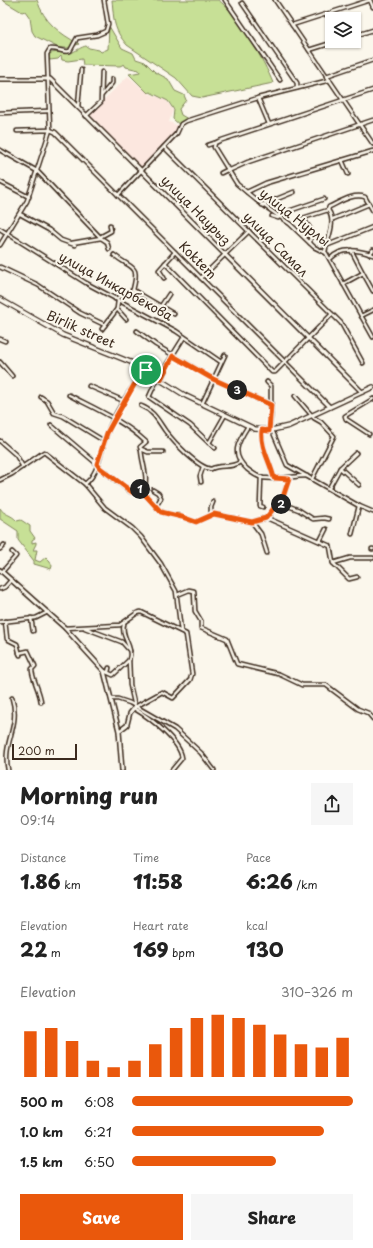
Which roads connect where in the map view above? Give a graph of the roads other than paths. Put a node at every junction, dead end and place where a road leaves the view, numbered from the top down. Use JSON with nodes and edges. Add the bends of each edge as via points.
{"nodes":[{"id":1,"x":104,"y":0,"type":"edge"},
{"id":2,"x":225,"y":0,"type":"edge"},
{"id":3,"x":277,"y":0,"type":"edge"},
{"id":4,"x":370,"y":0,"type":"edge"},
{"id":5,"x":242,"y":3,"type":"dead end"},
{"id":6,"x":373,"y":7,"type":"edge"},
{"id":7,"x":292,"y":25,"type":"junction"},
{"id":8,"x":373,"y":30,"type":"edge"},
{"id":9,"x":361,"y":34,"type":"edge"},
{"id":10,"x":325,"y":45,"type":"edge"},
{"id":11,"x":309,"y":50,"type":"junction"},
{"id":12,"x":373,"y":60,"type":"edge"},
{"id":13,"x":81,"y":70,"type":"dead end"},
{"id":14,"x":102,"y":72,"type":"dead end"},
{"id":15,"x":326,"y":76,"type":"junction"},
{"id":16,"x":48,"y":78,"type":"junction"},
{"id":17,"x":0,"y":79,"type":"edge"},
{"id":18,"x":112,"y":79,"type":"dead end"},
{"id":19,"x":280,"y":80,"type":"dead end"},
{"id":20,"x":330,"y":80,"type":"junction"},
{"id":21,"x":297,"y":88,"type":"junction"},
{"id":22,"x":373,"y":90,"type":"edge"},
{"id":23,"x":102,"y":96,"type":"junction"},
{"id":24,"x":258,"y":98,"type":"junction"},
{"id":25,"x":343,"y":100,"type":"junction"},
{"id":26,"x":78,"y":107,"type":"junction"},
{"id":27,"x":49,"y":111,"type":"junction"},
{"id":28,"x":0,"y":113,"type":"edge"},
{"id":29,"x":86,"y":116,"type":"junction"},
{"id":30,"x":373,"y":120,"type":"edge"},
{"id":31,"x":269,"y":124,"type":"junction"},
{"id":32,"x":360,"y":125,"type":"junction"},
{"id":33,"x":50,"y":130,"type":"junction"},
{"id":34,"x":17,"y":131,"type":"dead end"},
{"id":35,"x":217,"y":142,"type":"junction"},
{"id":36,"x":373,"y":144,"type":"edge"},
{"id":37,"x":208,"y":145,"type":"dead end"},
{"id":38,"x":164,"y":147,"type":"junction"},
{"id":39,"x":0,"y":150,"type":"edge"},
{"id":40,"x":373,"y":151,"type":"edge"},
{"id":41,"x":342,"y":160,"type":"junction"},
{"id":42,"x":142,"y":170,"type":"junction"},
{"id":43,"x":228,"y":170,"type":"junction"},
{"id":44,"x":37,"y":171,"type":"junction"},
{"id":45,"x":221,"y":172,"type":"dead end"},
{"id":46,"x":348,"y":174,"type":"dead end"},
{"id":47,"x":41,"y":176,"type":"junction"},
{"id":48,"x":34,"y":180,"type":"junction"},
{"id":49,"x":0,"y":182,"type":"edge"},
{"id":50,"x":248,"y":192,"type":"junction"},
{"id":51,"x":294,"y":192,"type":"dead end"},
{"id":52,"x":118,"y":195,"type":"junction"},
{"id":53,"x":29,"y":197,"type":"junction"},
{"id":54,"x":324,"y":199,"type":"dead end"},
{"id":55,"x":369,"y":204,"type":"junction"},
{"id":56,"x":262,"y":205,"type":"junction"},
{"id":57,"x":328,"y":210,"type":"junction"},
{"id":58,"x":373,"y":211,"type":"edge"},
{"id":59,"x":20,"y":214,"type":"junction"},
{"id":60,"x":272,"y":216,"type":"dead end"},
{"id":61,"x":280,"y":217,"type":"junction"},
{"id":62,"x":333,"y":219,"type":"junction"},
{"id":63,"x":280,"y":222,"type":"dead end"},
{"id":64,"x":110,"y":225,"type":"dead end"},
{"id":65,"x":373,"y":227,"type":"edge"},
{"id":66,"x":0,"y":229,"type":"edge"},
{"id":67,"x":249,"y":231,"type":"junction"},
{"id":68,"x":7,"y":234,"type":"junction"},
{"id":69,"x":100,"y":237,"type":"junction"},
{"id":70,"x":70,"y":243,"type":"junction"},
{"id":71,"x":310,"y":243,"type":"junction"},
{"id":72,"x":0,"y":245,"type":"edge"},
{"id":73,"x":76,"y":245,"type":"dead end"},
{"id":74,"x":328,"y":245,"type":"junction"},
{"id":75,"x":109,"y":249,"type":"dead end"},
{"id":76,"x":351,"y":250,"type":"junction"},
{"id":77,"x":373,"y":250,"type":"edge"},
{"id":78,"x":175,"y":252,"type":"junction"},
{"id":79,"x":325,"y":252,"type":"junction"},
{"id":80,"x":226,"y":254,"type":"junction"},
{"id":81,"x":369,"y":254,"type":"junction"},
{"id":82,"x":114,"y":255,"type":"dead end"},
{"id":83,"x":373,"y":255,"type":"edge"},
{"id":84,"x":330,"y":259,"type":"junction"},
{"id":85,"x":165,"y":263,"type":"junction"},
{"id":86,"x":0,"y":267,"type":"edge"},
{"id":87,"x":364,"y":273,"type":"junction"},
{"id":88,"x":164,"y":278,"type":"dead end"},
{"id":89,"x":202,"y":278,"type":"junction"},
{"id":90,"x":343,"y":284,"type":"junction"},
{"id":91,"x":133,"y":290,"type":"junction"},
{"id":92,"x":373,"y":291,"type":"edge"},
{"id":93,"x":169,"y":294,"type":"dead end"},
{"id":94,"x":0,"y":299,"type":"edge"},
{"id":95,"x":117,"y":300,"type":"junction"},
{"id":96,"x":161,"y":306,"type":"junction"},
{"id":97,"x":116,"y":309,"type":"junction"},
{"id":98,"x":373,"y":310,"type":"edge"},
{"id":99,"x":174,"y":314,"type":"dead end"},
{"id":100,"x":332,"y":314,"type":"junction"},
{"id":101,"x":361,"y":316,"type":"junction"},
{"id":102,"x":126,"y":319,"type":"dead end"},
{"id":103,"x":105,"y":325,"type":"junction"},
{"id":104,"x":102,"y":329,"type":"dead end"},
{"id":105,"x":137,"y":331,"type":"dead end"},
{"id":106,"x":184,"y":337,"type":"junction"},
{"id":107,"x":373,"y":337,"type":"edge"},
{"id":108,"x":309,"y":338,"type":"junction"},
{"id":109,"x":0,"y":339,"type":"edge"},
{"id":110,"x":5,"y":341,"type":"dead end"},
{"id":111,"x":225,"y":355,"type":"dead end"},
{"id":112,"x":173,"y":356,"type":"junction"},
{"id":113,"x":284,"y":361,"type":"junction"},
{"id":114,"x":0,"y":362,"type":"edge"},
{"id":115,"x":220,"y":362,"type":"junction"},
{"id":116,"x":363,"y":363,"type":"dead end"},
{"id":117,"x":146,"y":370,"type":"junction"},
{"id":118,"x":12,"y":376,"type":"dead end"},
{"id":119,"x":159,"y":378,"type":"junction"},
{"id":120,"x":213,"y":379,"type":"junction"},
{"id":121,"x":267,"y":382,"type":"dead end"},
{"id":122,"x":89,"y":386,"type":"dead end"},
{"id":123,"x":373,"y":387,"type":"edge"},
{"id":124,"x":362,"y":392,"type":"junction"},
{"id":125,"x":69,"y":395,"type":"dead end"},
{"id":126,"x":295,"y":396,"type":"dead end"},
{"id":127,"x":42,"y":397,"type":"dead end"},
{"id":128,"x":373,"y":399,"type":"edge"},
{"id":129,"x":124,"y":401,"type":"junction"},
{"id":130,"x":202,"y":404,"type":"junction"},
{"id":131,"x":271,"y":405,"type":"junction"},
{"id":132,"x":141,"y":406,"type":"dead end"},
{"id":133,"x":330,"y":407,"type":"junction"},
{"id":134,"x":225,"y":415,"type":"junction"},
{"id":135,"x":312,"y":416,"type":"junction"},
{"id":136,"x":115,"y":419,"type":"junction"},
{"id":137,"x":51,"y":425,"type":"dead end"},
{"id":138,"x":248,"y":426,"type":"junction"},
{"id":139,"x":262,"y":430,"type":"junction"},
{"id":140,"x":270,"y":431,"type":"junction"},
{"id":141,"x":369,"y":434,"type":"dead end"},
{"id":142,"x":0,"y":442,"type":"edge"},
{"id":143,"x":104,"y":442,"type":"junction"},
{"id":144,"x":209,"y":443,"type":"junction"},
{"id":145,"x":215,"y":448,"type":"dead end"},
{"id":146,"x":141,"y":449,"type":"junction"},
{"id":147,"x":163,"y":452,"type":"dead end"},
{"id":148,"x":356,"y":453,"type":"dead end"},
{"id":149,"x":240,"y":462,"type":"junction"},
{"id":150,"x":97,"y":464,"type":"junction"},
{"id":151,"x":23,"y":467,"type":"junction"},
{"id":152,"x":203,"y":467,"type":"junction"},
{"id":153,"x":340,"y":468,"type":"junction"},
{"id":154,"x":307,"y":476,"type":"junction"},
{"id":155,"x":261,"y":477,"type":"junction"},
{"id":156,"x":274,"y":478,"type":"junction"},
{"id":157,"x":289,"y":478,"type":"junction"},
{"id":158,"x":312,"y":479,"type":"junction"},
{"id":159,"x":0,"y":480,"type":"edge"},
{"id":160,"x":201,"y":482,"type":"dead end"},
{"id":161,"x":85,"y":484,"type":"junction"},
{"id":162,"x":359,"y":485,"type":"dead end"},
{"id":163,"x":329,"y":488,"type":"junction"},
{"id":164,"x":154,"y":490,"type":"dead end"},
{"id":165,"x":144,"y":493,"type":"junction"},
{"id":166,"x":213,"y":502,"type":"dead end"},
{"id":167,"x":281,"y":503,"type":"junction"},
{"id":168,"x":156,"y":506,"type":"junction"},
{"id":169,"x":359,"y":506,"type":"junction"},
{"id":170,"x":263,"y":507,"type":"dead end"},
{"id":171,"x":373,"y":512,"type":"edge"},
{"id":172,"x":212,"y":514,"type":"junction"},
{"id":173,"x":266,"y":518,"type":"junction"},
{"id":174,"x":329,"y":519,"type":"dead end"},
{"id":175,"x":252,"y":522,"type":"junction"},
{"id":176,"x":326,"y":529,"type":"dead end"},
{"id":177,"x":352,"y":534,"type":"dead end"},
{"id":178,"x":320,"y":541,"type":"junction"},
{"id":179,"x":4,"y":545,"type":"dead end"},
{"id":180,"x":0,"y":549,"type":"edge"},
{"id":181,"x":12,"y":552,"type":"dead end"},
{"id":182,"x":267,"y":553,"type":"dead end"},
{"id":183,"x":373,"y":558,"type":"edge"},
{"id":184,"x":333,"y":563,"type":"junction"},
{"id":185,"x":1,"y":571,"type":"edge"},
{"id":186,"x":357,"y":577,"type":"dead end"},
{"id":187,"x":11,"y":580,"type":"junction"},
{"id":188,"x":0,"y":589,"type":"edge"},
{"id":189,"x":177,"y":595,"type":"junction"},
{"id":190,"x":48,"y":612,"type":"junction"},
{"id":191,"x":31,"y":618,"type":"junction"},
{"id":192,"x":5,"y":621,"type":"junction"},
{"id":193,"x":0,"y":622,"type":"edge"},
{"id":194,"x":124,"y":624,"type":"junction"},
{"id":195,"x":83,"y":627,"type":"junction"},
{"id":196,"x":65,"y":628,"type":"junction"},
{"id":197,"x":33,"y":631,"type":"dead end"},
{"id":198,"x":181,"y":631,"type":"junction"},
{"id":199,"x":130,"y":651,"type":"junction"},
{"id":200,"x":129,"y":660,"type":"junction"},
{"id":201,"x":108,"y":668,"type":"dead end"},
{"id":202,"x":104,"y":671,"type":"junction"},
{"id":203,"x":108,"y":672,"type":"junction"},
{"id":204,"x":12,"y":698,"type":"dead end"},
{"id":205,"x":112,"y":699,"type":"junction"},
{"id":206,"x":41,"y":702,"type":"dead end"},
{"id":207,"x":135,"y":708,"type":"junction"},
{"id":208,"x":373,"y":719,"type":"edge"},
{"id":209,"x":119,"y":730,"type":"junction"},
{"id":210,"x":8,"y":770,"type":"edge"},
{"id":211,"x":122,"y":770,"type":"edge"},
{"id":212,"x":172,"y":770,"type":"edge"},
{"id":213,"x":214,"y":770,"type":"edge"}],
"edges":[{"from":1,"to":16,"type":"street","via":[[108,24],[106,31],[77,38],[66,52],[50,49],[47,54]]},
{"from":2,"to":19,"type":"street"},
{"from":3,"to":7,"type":"street"},
{"from":4,"to":6,"type":"street"},
{"from":4,"to":7,"type":"street"},
{"from":5,"to":21,"type":"street","via":[[297,82]]},
{"from":7,"to":11,"type":"street"},
{"from":8,"to":9,"type":"street"},
{"from":10,"to":11,"type":"street"},
{"from":11,"to":15,"type":"street"},
{"from":12,"to":15,"type":"street"},
{"from":13,"to":26,"type":"street"},
{"from":14,"to":23,"type":"street"},
{"from":15,"to":20,"type":"street"},
{"from":16,"to":17,"type":"street"},
{"from":16,"to":26,"type":"street","name":"улица Наурыз"},
{"from":16,"to":27,"type":"street"},
{"from":18,"to":23,"type":"street","via":[[112,83]]},
{"from":20,"to":21,"type":"street"},
{"from":20,"to":25,"type":"street"},
{"from":21,"to":24,"type":"street"},
{"from":22,"to":25,"type":"street"},
{"from":23,"to":29,"type":"street","via":[[100,102]]},
{"from":24,"to":31,"type":"street"},
{"from":24,"to":38,"type":"street","via":[[186,121]]},
{"from":25,"to":31,"type":"street"},
{"from":25,"to":32,"type":"street"},
{"from":26,"to":29,"type":"street","name":"улица Наурыз"},
{"from":27,"to":28,"type":"street"},
{"from":27,"to":33,"type":"street"},
{"from":29,"to":42,"type":"street","name":"улица Наурыз"},
{"from":30,"to":32,"type":"street"},
{"from":31,"to":35,"type":"street"},
{"from":32,"to":36,"type":"street"},
{"from":32,"to":43,"type":"street"},
{"from":33,"to":34,"type":"street"},
{"from":33,"to":44,"type":"street"},
{"from":33,"to":52,"type":"street","name":"Koktem"},
{"from":35,"to":37,"type":"street"},
{"from":35,"to":43,"type":"street","name":"улица Нурлы","via":[[214,149]]},
{"from":38,"to":42,"type":"street"},
{"from":38,"to":67,"type":"street","name":"улица Самал"},
{"from":39,"to":44,"type":"street"},
{"from":40,"to":41,"type":"street"},
{"from":41,"to":46,"type":"street"},
{"from":41,"to":50,"type":"street","via":[[266,183]]},
{"from":42,"to":52,"type":"street"},
{"from":42,"to":80,"type":"street","name":"улица Наурыз"},
{"from":43,"to":45,"type":"street"},
{"from":43,"to":50,"type":"street","name":"улица Нурлы","via":[[237,184]]},
{"from":44,"to":47,"type":"street"},
{"from":44,"to":48,"type":"street"},
{"from":47,"to":48,"type":"street"},
{"from":47,"to":69,"type":"street"},
{"from":48,"to":53,"type":"street"},
{"from":49,"to":53,"type":"street"},
{"from":50,"to":56,"type":"street","name":"улица Нурлы"},
{"from":51,"to":56,"type":"street"},
{"from":52,"to":78,"type":"street","name":"Koktem"},
{"from":53,"to":59,"type":"street"},
{"from":54,"to":61,"type":"street","via":[[286,212]]},
{"from":55,"to":57,"type":"street","via":[[364,196],[355,196],[329,207]]},
{"from":55,"to":58,"type":"street"},
{"from":55,"to":62,"type":"street"},
{"from":56,"to":61,"type":"street","name":"улица Нурлы"},
{"from":57,"to":62,"type":"street"},
{"from":57,"to":71,"type":"street","via":[[303,218],[311,230]]},
{"from":59,"to":68,"type":"street"},
{"from":59,"to":70,"type":"street"},
{"from":60,"to":61,"type":"street"},
{"from":61,"to":63,"type":"street"},
{"from":61,"to":71,"type":"street","name":"улица Нурлы"},
{"from":62,"to":74,"type":"street"},
{"from":64,"to":69,"type":"street","via":[[111,231]]},
{"from":65,"to":74,"type":"street"},
{"from":66,"to":68,"type":"street","name":"улица Инкарбекова"},
{"from":67,"to":80,"type":"street"},
{"from":67,"to":100,"type":"street","name":"улица Самал"},
{"from":68,"to":72,"type":"street"},
{"from":68,"to":95,"type":"street","name":"улица Инкарбекова"},
{"from":69,"to":70,"type":"street"},
{"from":69,"to":75,"type":"street","via":[[107,242]]},
{"from":70,"to":73,"type":"street"},
{"from":71,"to":79,"type":"street","name":"улица Нурлы"},
{"from":74,"to":79,"type":"street"},
{"from":76,"to":81,"type":"street"},
{"from":76,"to":84,"type":"street","via":[[340,252]]},
{"from":76,"to":87,"type":"street"},
{"from":77,"to":81,"type":"street"},
{"from":78,"to":85,"type":"street"},
{"from":78,"to":89,"type":"street","name":"Koktem"},
{"from":79,"to":84,"type":"street","name":"улица Нурлы"},
{"from":80,"to":89,"type":"street"},
{"from":80,"to":108,"type":"street","name":"улица Наурыз"},
{"from":81,"to":83,"type":"street"},
{"from":82,"to":91,"type":"street","via":[[136,272]]},
{"from":84,"to":90,"type":"street","name":"улица Нурлы"},
{"from":85,"to":88,"type":"street","via":[[159,271]]},
{"from":85,"to":113,"type":"street","via":[[272,372],[275,372]]},
{"from":86,"to":103,"type":"street","via":[[38,285],[80,313]]},
{"from":87,"to":90,"type":"street"},
{"from":87,"to":92,"type":"street"},
{"from":89,"to":113,"type":"street","name":"Koktem"},
{"from":90,"to":101,"type":"street","name":"улица Нурлы"},
{"from":91,"to":95,"type":"street"},
{"from":91,"to":96,"type":"street"},
{"from":93,"to":96,"type":"street"},
{"from":94,"to":117,"type":"main road","name":"Birlik street","via":[[63,335]]},
{"from":95,"to":97,"type":"street"},
{"from":95,"to":106,"type":"street","name":"улица Инкарбекова"},
{"from":96,"to":99,"type":"street"},
{"from":97,"to":102,"type":"street"},
{"from":97,"to":103,"type":"street"},
{"from":98,"to":101,"type":"street"},
{"from":100,"to":108,"type":"street"},
{"from":100,"to":116,"type":"street","name":"улица Самал","via":[[343,325]]},
{"from":101,"to":107,"type":"street","name":"улица Нурлы"},
{"from":103,"to":104,"type":"street"},
{"from":105,"to":112,"type":"street"},
{"from":106,"to":112,"type":"street"},
{"from":106,"to":115,"type":"street","name":"улица Инкарбекова"},
{"from":108,"to":113,"type":"street"},
{"from":108,"to":124,"type":"street","name":"улица Наурыз"},
{"from":109,"to":110,"type":"street"},
{"from":111,"to":115,"type":"street"},
{"from":112,"to":119,"type":"street"},
{"from":112,"to":120,"type":"street"},
{"from":113,"to":133,"type":"street","name":"Koktem"},
{"from":114,"to":118,"type":"street"},
{"from":115,"to":120,"type":"street"},
{"from":117,"to":119,"type":"main road","name":"Birlik street"},
{"from":117,"to":129,"type":"street"},
{"from":119,"to":130,"type":"main road","name":"Birlik street"},
{"from":119,"to":144,"type":"street","via":[[149,397],[190,425]]},
{"from":120,"to":130,"type":"street"},
{"from":120,"to":131,"type":"street"},
{"from":121,"to":131,"type":"street","via":[[271,386]]},
{"from":122,"to":129,"type":"street"},
{"from":123,"to":124,"type":"main road","name":"Birlik street"},
{"from":124,"to":133,"type":"main road","name":"Birlik street"},
{"from":125,"to":136,"type":"street"},
{"from":126,"to":135,"type":"street"},
{"from":127,"to":143,"type":"street","via":[[54,413]]},
{"from":128,"to":141,"type":"street","via":[[345,417]]},
{"from":129,"to":136,"type":"street"},
{"from":130,"to":134,"type":"main road","name":"Birlik street"},
{"from":131,"to":140,"type":"street"},
{"from":132,"to":152,"type":"street","via":[[157,416],[175,442]]},
{"from":133,"to":135,"type":"main road","name":"Birlik street"},
{"from":134,"to":138,"type":"main road","name":"Birlik street"},
{"from":134,"to":144,"type":"street"},
{"from":135,"to":140,"type":"main road","name":"Birlik street"},
{"from":135,"to":158,"type":"street","via":[[334,436]]},
{"from":136,"to":143,"type":"street"},
{"from":136,"to":146,"type":"street","via":[[146,442]]},
{"from":137,"to":150,"type":"street"},
{"from":138,"to":139,"type":"main road","name":"Birlik street"},
{"from":138,"to":149,"type":"street","via":[[238,443],[237,453]]},
{"from":139,"to":140,"type":"main road","name":"Birlik street"},
{"from":139,"to":156,"type":"street","via":[[261,443],[271,463]]},
{"from":140,"to":154,"type":"street","via":[[287,465]]},
{"from":142,"to":151,"type":"street","via":[[16,455]]},
{"from":143,"to":150,"type":"street"},
{"from":144,"to":145,"type":"street"},
{"from":146,"to":147,"type":"street","via":[[148,452]]},
{"from":146,"to":165,"type":"street","via":[[147,473]]},
{"from":148,"to":153,"type":"street"},
{"from":149,"to":152,"type":"street","via":[[234,466],[216,466],[211,469]]},
{"from":149,"to":155,"type":"street"},
{"from":150,"to":161,"type":"street","via":[[93,477]]},
{"from":150,"to":165,"type":"street","via":[[132,492],[139,488]]},
{"from":151,"to":159,"type":"street"},
{"from":151,"to":161,"type":"street","via":[[46,452]]},
{"from":152,"to":160,"type":"street"},
{"from":153,"to":162,"type":"street"},
{"from":153,"to":163,"type":"street"},
{"from":154,"to":157,"type":"street"},
{"from":154,"to":158,"type":"street"},
{"from":155,"to":156,"type":"street"},
{"from":155,"to":170,"type":"street","via":[[259,499],[260,506]]},
{"from":156,"to":157,"type":"street"},
{"from":157,"to":167,"type":"street"},
{"from":158,"to":163,"type":"street"},
{"from":161,"to":189,"type":"street","via":[[105,508],[138,534],[163,566]]},
{"from":163,"to":169,"type":"street"},
{"from":164,"to":168,"type":"street","via":[[161,498]]},
{"from":165,"to":168,"type":"street"},
{"from":166,"to":172,"type":"street"},
{"from":167,"to":173,"type":"street"},
{"from":167,"to":174,"type":"street","via":[[313,519]]},
{"from":168,"to":172,"type":"street","via":[[161,512],[196,522]]},
{"from":169,"to":171,"type":"street"},
{"from":169,"to":177,"type":"street"},
{"from":172,"to":175,"type":"street"},
{"from":173,"to":175,"type":"street"},
{"from":173,"to":178,"type":"street"},
{"from":175,"to":182,"type":"street","via":[[261,534]]},
{"from":176,"to":178,"type":"street"},
{"from":178,"to":184,"type":"street","via":[[330,546]]},
{"from":179,"to":180,"type":"street"},
{"from":181,"to":185,"type":"street","via":[[16,556]]},
{"from":183,"to":184,"type":"street","via":[[350,558]]},
{"from":184,"to":186,"type":"street","via":[[349,579]]},
{"from":185,"to":187,"type":"street"},
{"from":187,"to":188,"type":"street"},
{"from":187,"to":190,"type":"street"},
{"from":189,"to":198,"type":"street"},
{"from":189,"to":208,"type":"street","via":[[189,590],[194,591],[195,611],[202,628],[227,639],[237,664],[279,674],[302,684],[326,686],[358,709],[368,713]]},
{"from":190,"to":191,"type":"street"},
{"from":190,"to":196,"type":"street"},
{"from":191,"to":192,"type":"street"},
{"from":191,"to":197,"type":"street"},
{"from":192,"to":193,"type":"street"},
{"from":192,"to":206,"type":"street","via":[[7,639],[17,644],[20,654],[28,650],[30,653],[35,666],[31,673],[39,689]]},
{"from":194,"to":195,"type":"street"},
{"from":194,"to":198,"type":"street","via":[[128,618],[142,612]]},
{"from":194,"to":199,"type":"street","via":[[123,632],[129,642]]},
{"from":195,"to":196,"type":"street"},
{"from":195,"to":199,"type":"street","via":[[98,635],[122,642]]},
{"from":196,"to":202,"type":"street"},
{"from":198,"to":207,"type":"street","via":[[187,638],[192,670],[190,680],[173,698],[162,692]]},
{"from":199,"to":200,"type":"street"},
{"from":200,"to":203,"type":"street","via":[[114,675]]},
{"from":200,"to":207,"type":"street","via":[[130,685]]},
{"from":201,"to":203,"type":"street"},
{"from":202,"to":203,"type":"street"},
{"from":202,"to":205,"type":"street"},
{"from":204,"to":210,"type":"street","via":[[15,718],[6,752]]},
{"from":205,"to":207,"type":"street","via":[[120,699]]},
{"from":205,"to":209,"type":"street"},
{"from":207,"to":209,"type":"street","via":[[124,728]]},
{"from":207,"to":212,"type":"street","via":[[175,744],[182,758]]},
{"from":207,"to":213,"type":"street","via":[[176,729],[201,753]]},
{"from":209,"to":211,"type":"street"}]}
